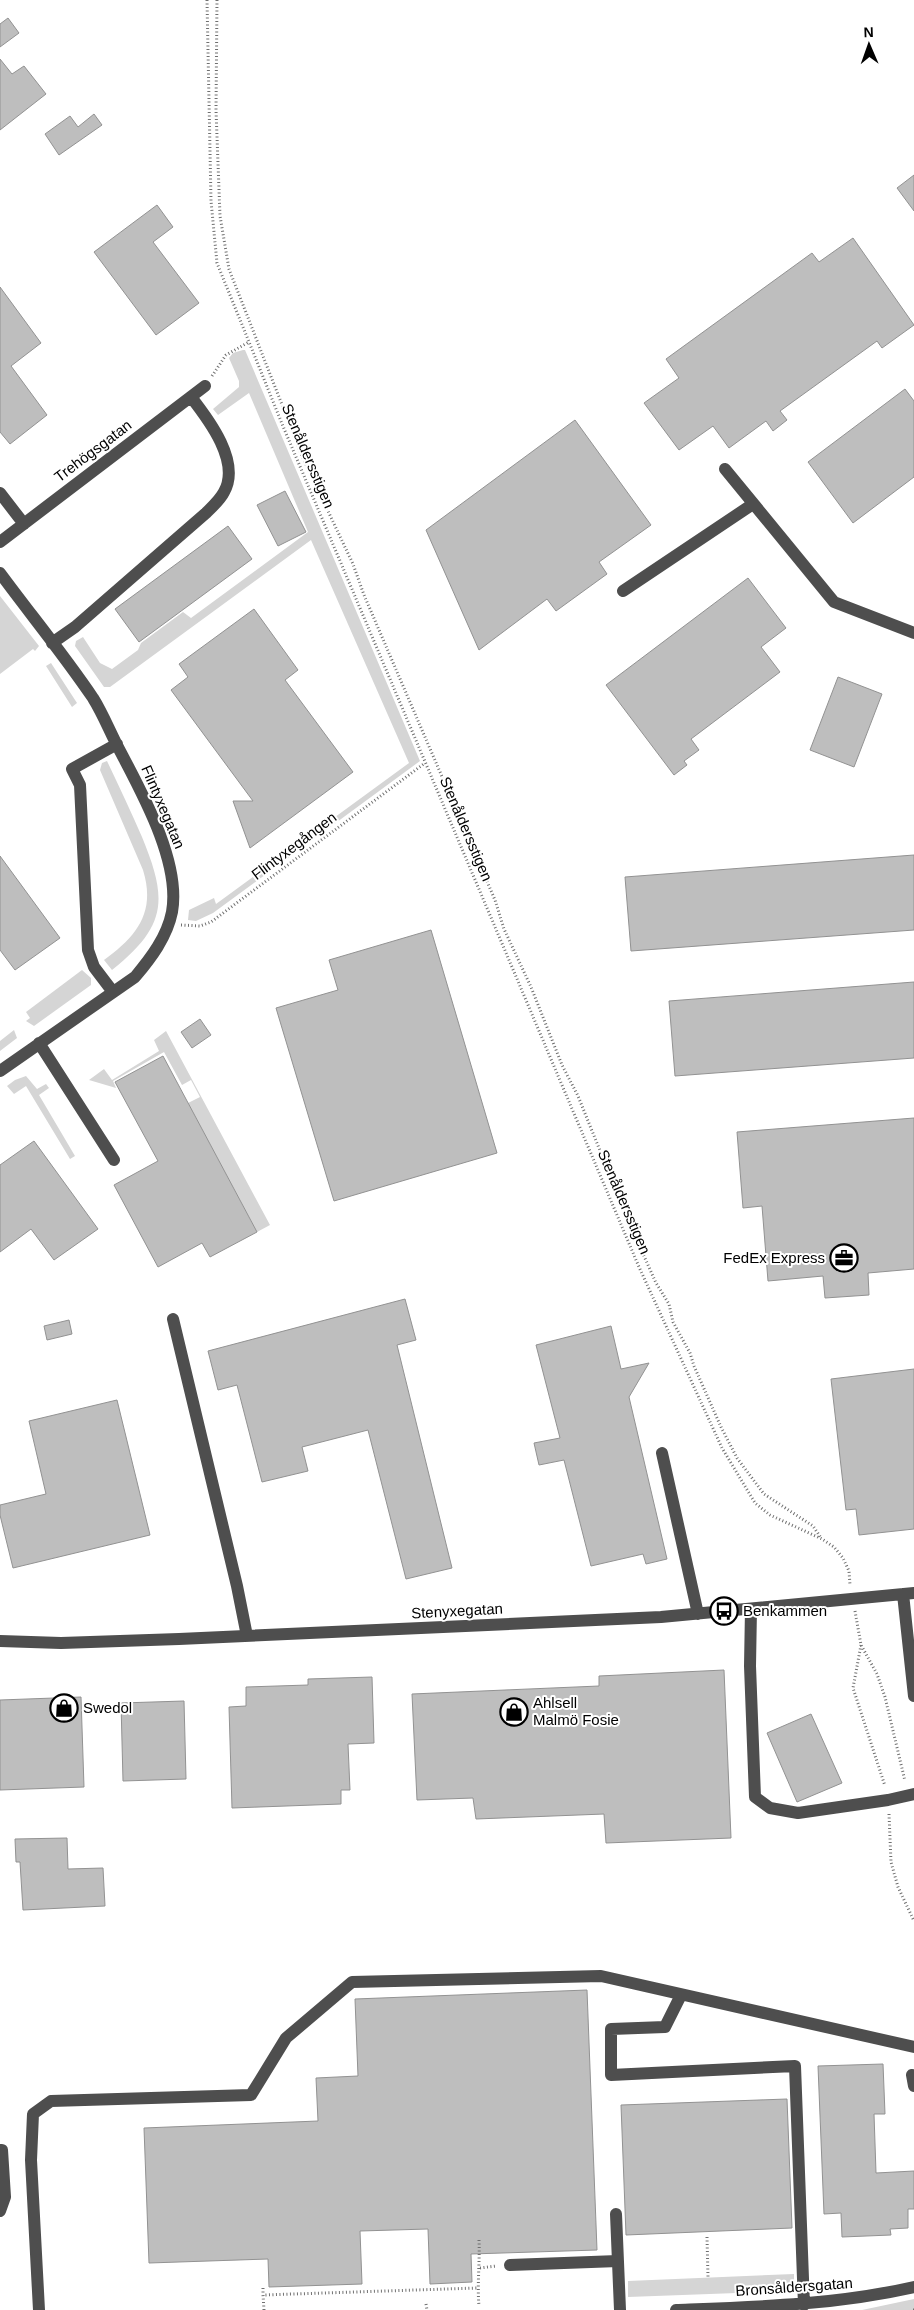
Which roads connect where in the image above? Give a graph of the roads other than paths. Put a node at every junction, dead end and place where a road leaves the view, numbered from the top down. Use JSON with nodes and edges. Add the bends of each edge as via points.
{"nodes":[{"id":1,"x":205,"y":386,"type":"road end"},
{"id":2,"x":192,"y":397,"type":"junction"},
{"id":3,"x":725,"y":469,"type":"dead end"},
{"id":4,"x":0,"y":493,"type":"edge"},
{"id":5,"x":753,"y":504,"type":"junction"},
{"id":6,"x":24,"y":524,"type":"junction"},
{"id":7,"x":0,"y":542,"type":"edge"},
{"id":8,"x":0,"y":573,"type":"edge"},
{"id":9,"x":623,"y":591,"type":"dead end"},
{"id":10,"x":914,"y":633,"type":"edge"},
{"id":11,"x":52,"y":643,"type":"junction"},
{"id":12,"x":117,"y":744,"type":"junction"},
{"id":13,"x":113,"y":992,"type":"junction"},
{"id":14,"x":39,"y":1043,"type":"junction"},
{"id":15,"x":0,"y":1071,"type":"edge"},
{"id":16,"x":114,"y":1160,"type":"dead end"},
{"id":17,"x":173,"y":1319,"type":"dead end"},
{"id":18,"x":662,"y":1453,"type":"dead end"},
{"id":19,"x":908,"y":1594,"type":"edge"},
{"id":20,"x":751,"y":1609,"type":"junction"},
{"id":21,"x":698,"y":1614,"type":"junction"},
{"id":22,"x":247,"y":1636,"type":"junction"},
{"id":23,"x":0,"y":1641,"type":"edge"},
{"id":24,"x":914,"y":1696,"type":"edge"},
{"id":25,"x":912,"y":1795,"type":"edge"},
{"id":26,"x":681,"y":1994,"type":"junction"},
{"id":27,"x":914,"y":2047,"type":"edge"},
{"id":28,"x":0,"y":2150,"type":"edge"},
{"id":29,"x":0,"y":2211,"type":"edge"},
{"id":30,"x":616,"y":2214,"type":"dead end"},
{"id":31,"x":618,"y":2260,"type":"junction"},
{"id":32,"x":510,"y":2265,"type":"dead end"},
{"id":33,"x":914,"y":2287,"type":"edge"},
{"id":34,"x":804,"y":2305,"type":"junction"},
{"id":35,"x":39,"y":2310,"type":"edge"},
{"id":36,"x":620,"y":2310,"type":"edge"},
{"id":37,"x":676,"y":2310,"type":"edge"}],
"edges":[{"from":1,"to":2,"type":"street","name":"Trehögsgatan"},
{"from":2,"to":6,"type":"street","name":"Trehögsgatan"},
{"from":2,"to":11,"type":"street","via":[[210,421],[226,454],[228,476],[224,492],[206,513],[75,628]]},
{"from":3,"to":5,"type":"street"},
{"from":4,"to":6,"type":"street"},
{"from":5,"to":9,"type":"street"},
{"from":5,"to":10,"type":"street","via":[[834,602]]},
{"from":6,"to":7,"type":"street","name":"Trehögsgatan"},
{"from":8,"to":11,"type":"street","name":"Flintyxegatan"},
{"from":11,"to":12,"type":"street","name":"Flintyxegatan","via":[[93,699]]},
{"from":12,"to":13,"type":"street","name":"Flintyxegatan","via":[[164,847],[174,890],[172,913],[152,957],[135,977]]},
{"from":12,"to":13,"type":"street","via":[[72,769],[80,785],[88,950],[94,967]]},
{"from":13,"to":14,"type":"street","name":"Flintyxegatan"},
{"from":14,"to":15,"type":"street","name":"Flintyxegatan"},
{"from":14,"to":16,"type":"street"},
{"from":17,"to":22,"type":"street","via":[[238,1586]]},
{"from":18,"to":21,"type":"street"},
{"from":19,"to":20,"type":"street","name":"Stenyxegatan"},
{"from":19,"to":24,"type":"street"},
{"from":20,"to":21,"type":"street","name":"Stenyxegatan"},
{"from":20,"to":25,"type":"street","via":[[755,1796],[770,1808],[798,1813]]},
{"from":21,"to":22,"type":"street","name":"Stenyxegatan"},
{"from":22,"to":23,"type":"street","name":"Stenyxegatan","via":[[62,1643]]},
{"from":26,"to":27,"type":"street"},
{"from":26,"to":34,"type":"street","via":[[665,2027],[610,2029],[611,2075],[795,2066]]},
{"from":26,"to":35,"type":"street","via":[[601,1976],[352,1982],[286,2038],[251,2095],[51,2101],[33,2114],[31,2160]]},
{"from":28,"to":29,"type":"street","via":[[5,2197]]},
{"from":30,"to":31,"type":"street"},
{"from":31,"to":32,"type":"street"},
{"from":31,"to":36,"type":"street"},
{"from":33,"to":34,"type":"street","name":"Bronsåldersgatan","via":[[846,2301]]},
{"from":34,"to":37,"type":"street","name":"Bronsåldersgatan"}]}
